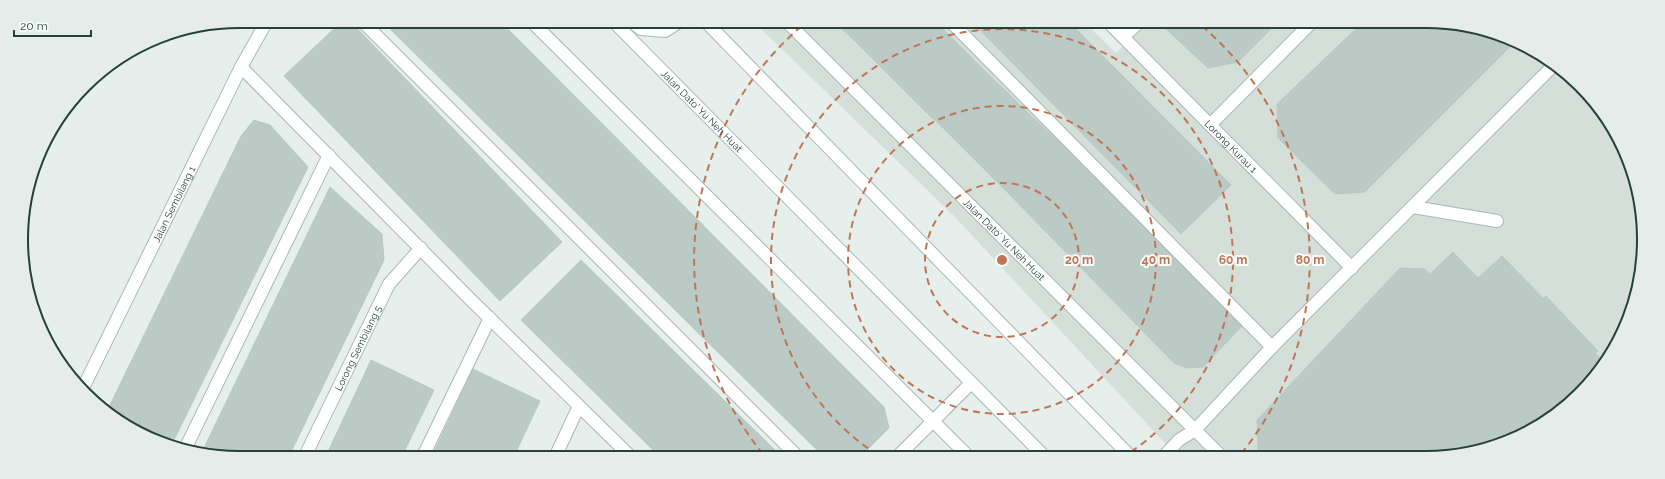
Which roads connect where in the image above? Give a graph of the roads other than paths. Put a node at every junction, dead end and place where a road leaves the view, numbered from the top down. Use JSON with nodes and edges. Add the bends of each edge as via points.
{"nodes":[{"id":1,"x":263,"y":28,"type":"edge"},
{"id":2,"x":369,"y":28,"type":"edge"},
{"id":3,"x":538,"y":28,"type":"edge"},
{"id":4,"x":620,"y":28,"type":"edge"},
{"id":5,"x":640,"y":28,"type":"edge"},
{"id":6,"x":670,"y":28,"type":"edge"},
{"id":7,"x":712,"y":28,"type":"edge"},
{"id":8,"x":793,"y":28,"type":"edge"},
{"id":9,"x":957,"y":28,"type":"edge"},
{"id":10,"x":1114,"y":28,"type":"edge"},
{"id":11,"x":1133,"y":28,"type":"edge"},
{"id":12,"x":1306,"y":28,"type":"edge"},
{"id":13,"x":1123,"y":37,"type":"junction"},
{"id":14,"x":241,"y":67,"type":"junction"},
{"id":15,"x":1550,"y":69,"type":"edge"},
{"id":16,"x":1210,"y":125,"type":"junction"},
{"id":17,"x":329,"y":155,"type":"junction"},
{"id":18,"x":1413,"y":207,"type":"junction"},
{"id":19,"x":1497,"y":221,"type":"dead end"},
{"id":20,"x":421,"y":248,"type":"junction"},
{"id":21,"x":1352,"y":268,"type":"junction"},
{"id":22,"x":490,"y":318,"type":"junction"},
{"id":23,"x":1272,"y":347,"type":"junction"},
{"id":24,"x":971,"y":383,"type":"junction"},
{"id":25,"x":86,"y":385,"type":"edge"},
{"id":26,"x":579,"y":406,"type":"junction"},
{"id":27,"x":933,"y":421,"type":"junction"},
{"id":28,"x":1195,"y":430,"type":"junction"},
{"id":29,"x":187,"y":445,"type":"edge"},
{"id":30,"x":307,"y":451,"type":"edge"},
{"id":31,"x":425,"y":451,"type":"edge"},
{"id":32,"x":557,"y":451,"type":"edge"},
{"id":33,"x":625,"y":451,"type":"edge"},
{"id":34,"x":792,"y":451,"type":"edge"},
{"id":35,"x":903,"y":451,"type":"edge"},
{"id":36,"x":963,"y":451,"type":"edge"},
{"id":37,"x":1039,"y":451,"type":"edge"},
{"id":38,"x":1125,"y":451,"type":"edge"},
{"id":39,"x":1169,"y":451,"type":"edge"},
{"id":40,"x":1216,"y":451,"type":"edge"}],
"edges":[{"from":1,"to":14,"type":"street","name":"Jalan Sembilang 1"},
{"from":2,"to":34,"type":"street"},
{"from":3,"to":27,"type":"street"},
{"from":4,"to":24,"type":"street","name":"Jalan Dato' Yu Neh Huat"},
{"from":5,"to":6,"type":"street","via":[[666,31]]},
{"from":7,"to":38,"type":"street"},
{"from":8,"to":28,"type":"street","name":"Jalan Dato' Yu Neh Huat"},
{"from":9,"to":23,"type":"street"},
{"from":10,"to":13,"type":"street","name":"Lorong Kurau 1"},
{"from":11,"to":13,"type":"street"},
{"from":12,"to":16,"type":"street"},
{"from":13,"to":16,"type":"street","name":"Lorong Kurau 1"},
{"from":14,"to":17,"type":"street"},
{"from":14,"to":25,"type":"street","name":"Jalan Sembilang 1"},
{"from":15,"to":18,"type":"street"},
{"from":16,"to":21,"type":"street","name":"Lorong Kurau 1"},
{"from":17,"to":20,"type":"street"},
{"from":17,"to":29,"type":"street"},
{"from":18,"to":19,"type":"street"},
{"from":18,"to":21,"type":"street"},
{"from":20,"to":22,"type":"street"},
{"from":20,"to":30,"type":"street","name":"Lorong Sembilang 5","via":[[389,284]]},
{"from":21,"to":23,"type":"street"},
{"from":22,"to":26,"type":"street"},
{"from":22,"to":31,"type":"street"},
{"from":23,"to":28,"type":"street"},
{"from":24,"to":27,"type":"street"},
{"from":24,"to":37,"type":"street","name":"Jalan Dato' Yu Neh Huat"},
{"from":26,"to":32,"type":"street"},
{"from":26,"to":33,"type":"street"},
{"from":27,"to":35,"type":"street"},
{"from":27,"to":36,"type":"street"},
{"from":28,"to":39,"type":"street"},
{"from":28,"to":40,"type":"street","name":"Jalan Dato' Yu Neh Huat"}]}
